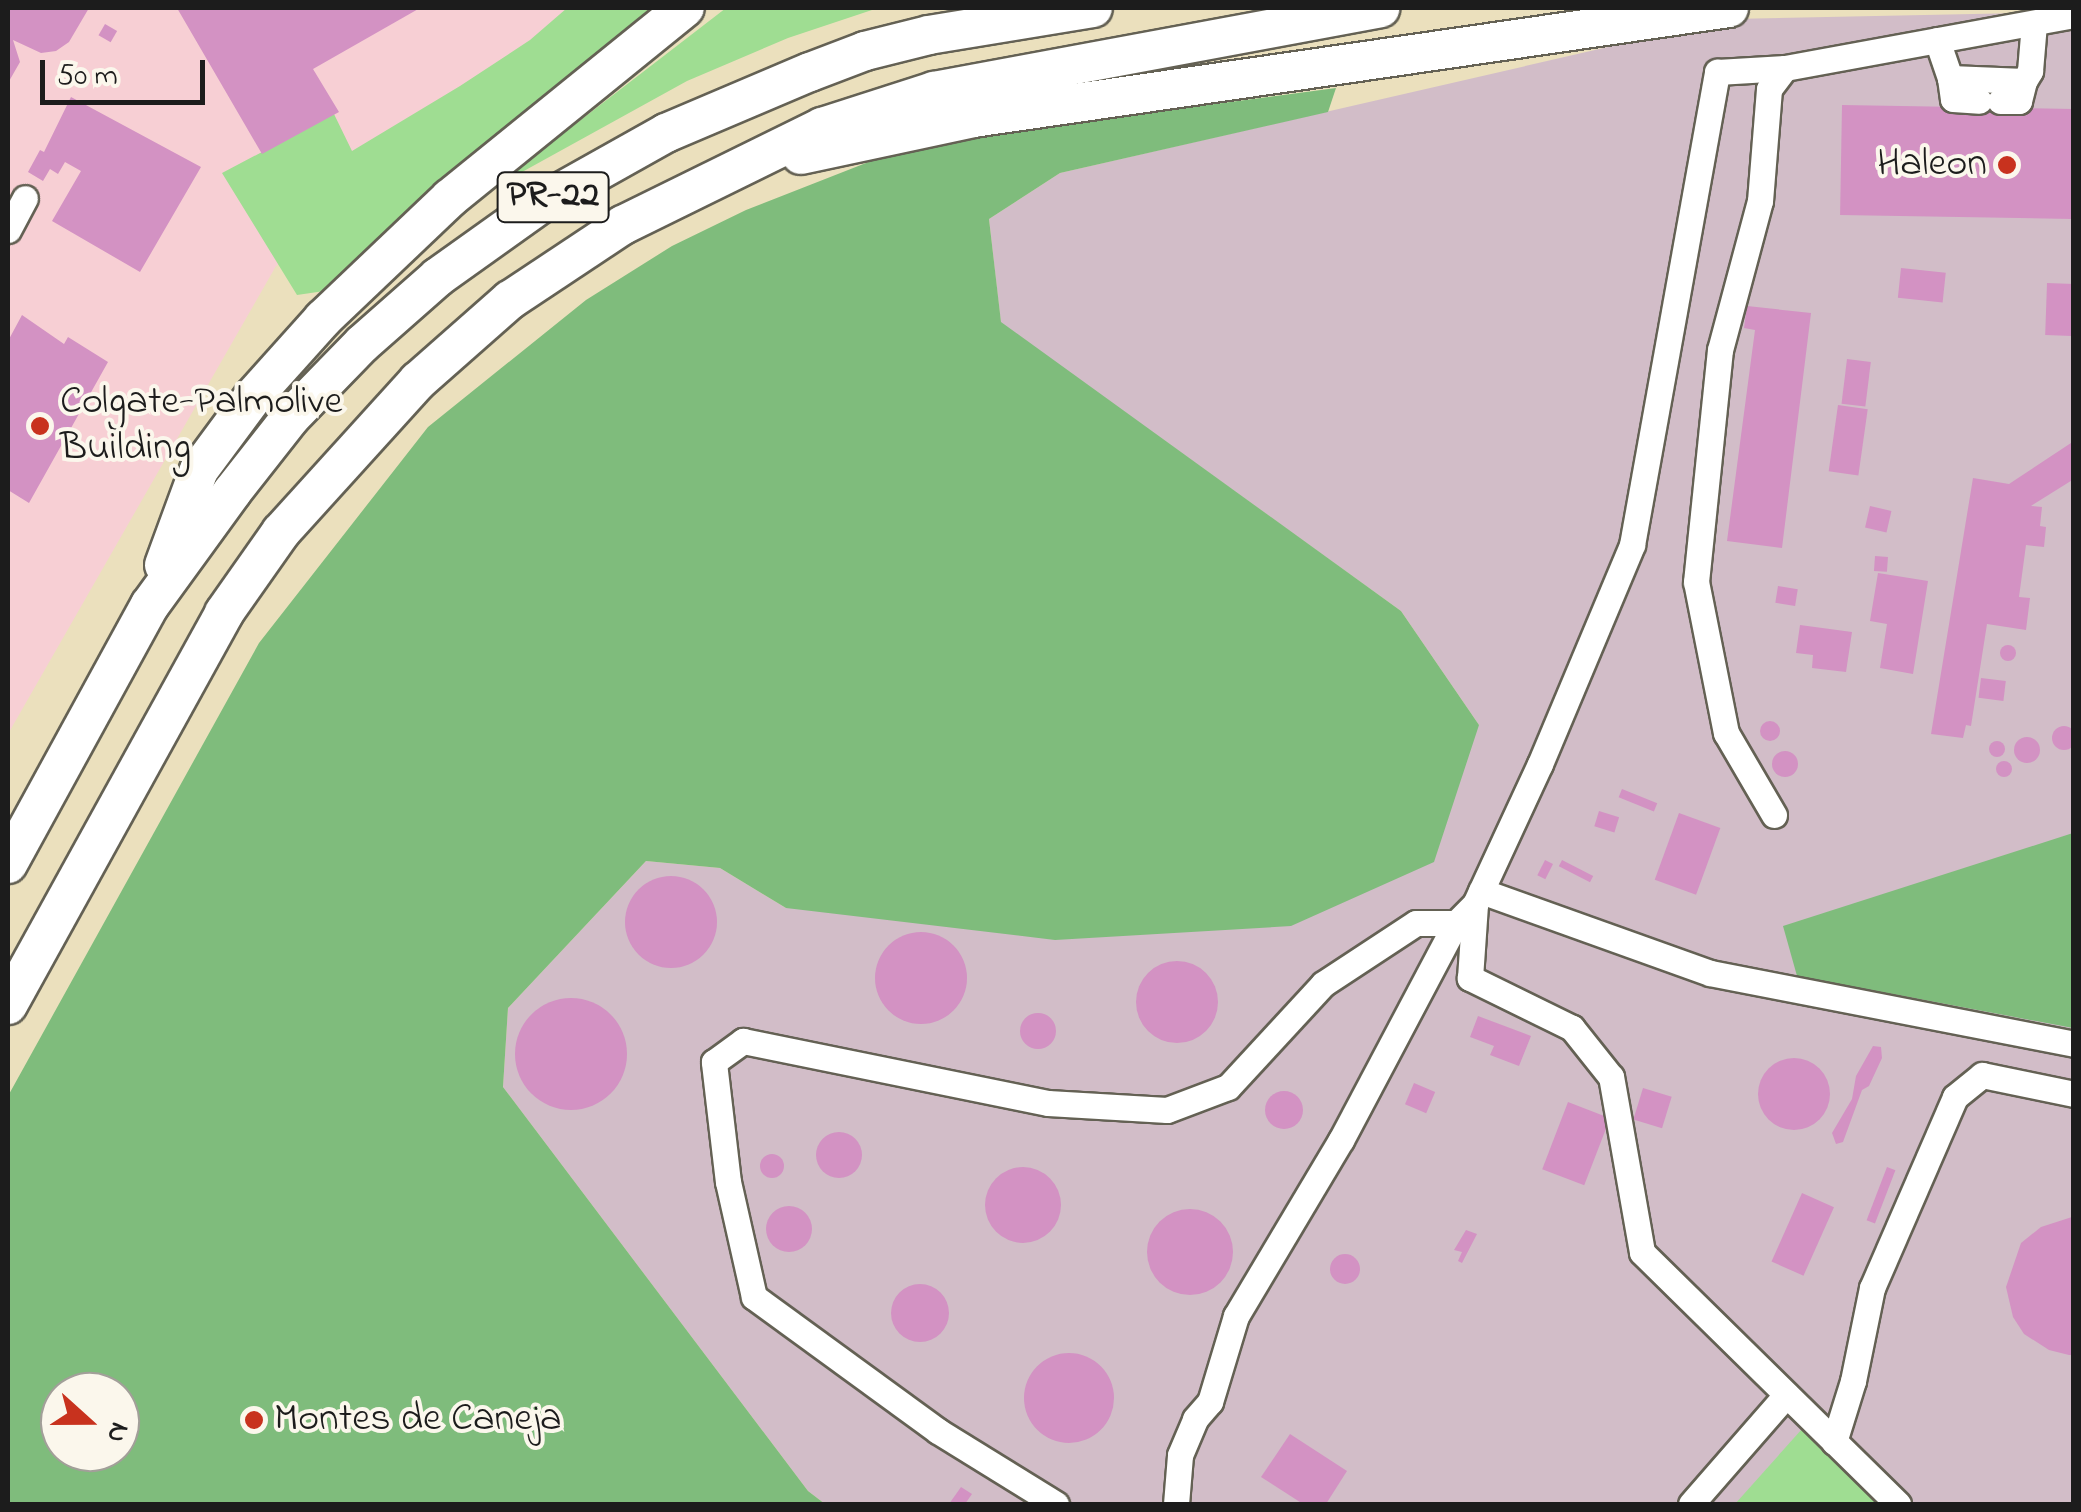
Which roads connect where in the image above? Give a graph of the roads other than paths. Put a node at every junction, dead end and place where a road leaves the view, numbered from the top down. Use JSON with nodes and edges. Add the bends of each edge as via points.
{"nodes":[{"id":1,"x":685,"y":8,"type":"edge"},
{"id":2,"x":1093,"y":8,"type":"edge"},
{"id":3,"x":1380,"y":8,"type":"edge"},
{"id":4,"x":1729,"y":8,"type":"edge"},
{"id":5,"x":2074,"y":16,"type":"edge"},
{"id":6,"x":2034,"y":22,"type":"junction"},
{"id":7,"x":1937,"y":40,"type":"junction"},
{"id":8,"x":1785,"y":68,"type":"junction"},
{"id":9,"x":1950,"y":78,"type":"junction"},
{"id":10,"x":2024,"y":81,"type":"junction"},
{"id":11,"x":750,"y":164,"type":"junction"},
{"id":12,"x":26,"y":198,"type":"dead end"},
{"id":13,"x":8,"y":230,"type":"edge"},
{"id":14,"x":150,"y":606,"type":"junction"},
{"id":15,"x":1774,"y":816,"type":"dead end"},
{"id":16,"x":8,"y":864,"type":"edge"},
{"id":17,"x":1478,"y":897,"type":"junction"},
{"id":18,"x":1456,"y":923,"type":"junction"},
{"id":19,"x":8,"y":1004,"type":"edge"},
{"id":20,"x":2074,"y":1044,"type":"edge"},
{"id":21,"x":2074,"y":1094,"type":"edge"},
{"id":22,"x":1786,"y":1394,"type":"junction"},
{"id":23,"x":1834,"y":1442,"type":"junction"},
{"id":24,"x":1056,"y":1504,"type":"edge"},
{"id":25,"x":1176,"y":1504,"type":"edge"},
{"id":26,"x":1691,"y":1504,"type":"edge"},
{"id":27,"x":1898,"y":1504,"type":"edge"}],
"edges":[{"from":1,"to":14,"type":"highway","via":[[450,198],[311,332],[199,470]]},
{"from":2,"to":14,"type":"highway","number":"PR-22","via":[[865,51],[666,133],[544,202],[438,277],[362,344],[291,418]]},
{"from":3,"to":11,"type":"highway","number":"PR-22","via":[[934,91],[822,127]]},
{"from":4,"to":11,"type":"highway","via":[[973,118]]},
{"from":5,"to":6,"type":"street"},
{"from":6,"to":7,"type":"street"},
{"from":6,"to":10,"type":"street"},
{"from":7,"to":8,"type":"street"},
{"from":7,"to":9,"type":"street"},
{"from":8,"to":15,"type":"street","via":[[1769,89],[1760,201],[1720,350],[1696,582],[1726,733]]},
{"from":8,"to":17,"type":"street","via":[[1717,72],[1632,545]]},
{"from":9,"to":10,"type":"street"},
{"from":9,"to":10,"type":"street","via":[[1953,99],[1990,101],[2019,101]]},
{"from":11,"to":19,"type":"highway","number":"PR-22","via":[[623,225],[510,300],[342,460],[224,613]]},
{"from":12,"to":13,"type":"street"},
{"from":14,"to":16,"type":"highway","number":"PR-22"},
{"from":17,"to":18,"type":"street"},
{"from":17,"to":20,"type":"street","via":[[1710,973]]},
{"from":17,"to":22,"type":"street","via":[[1470,978],[1572,1028],[1610,1077],[1642,1252]]},
{"from":18,"to":24,"type":"street","via":[[1416,922],[1323,984],[1228,1086],[1168,1110],[1048,1103],[743,1042],[714,1062],[728,1182],[754,1296],[938,1431]]},
{"from":18,"to":25,"type":"street","via":[[1341,1140],[1236,1316],[1210,1402],[1180,1456]]},
{"from":21,"to":23,"type":"street","via":[[1982,1075],[1955,1097],[1872,1288]]},
{"from":22,"to":23,"type":"street"},
{"from":22,"to":26,"type":"street"},
{"from":23,"to":27,"type":"street"}]}
